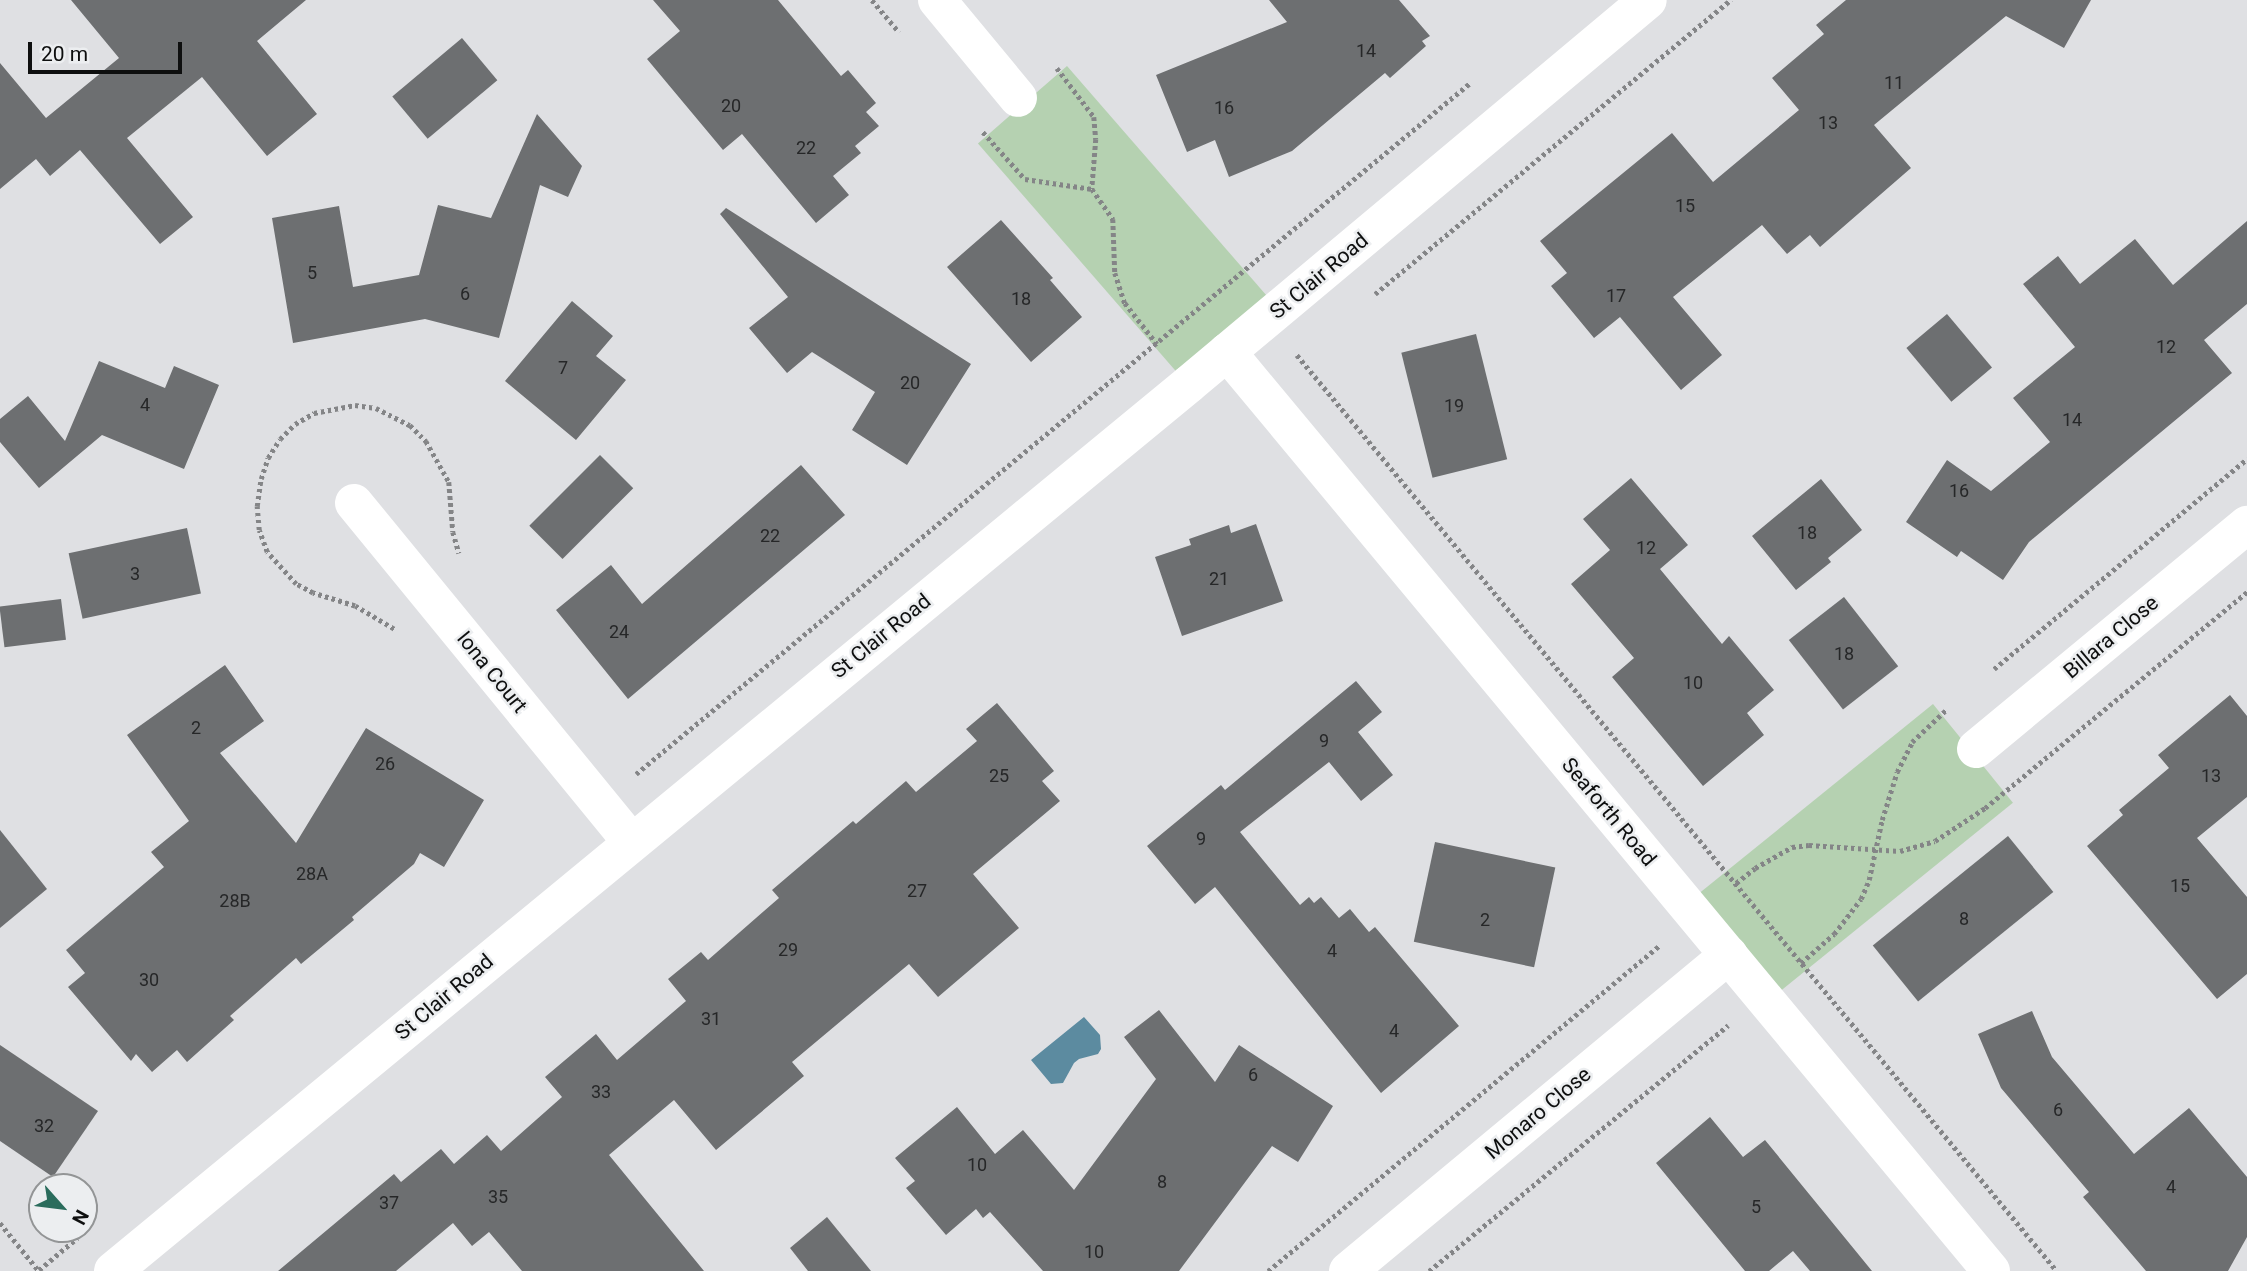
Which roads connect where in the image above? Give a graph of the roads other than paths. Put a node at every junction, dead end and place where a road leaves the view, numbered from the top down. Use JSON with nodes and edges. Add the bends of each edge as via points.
{"nodes":[{"id":1,"x":937,"y":0,"type":"edge"},
{"id":2,"x":1648,"y":0,"type":"edge"},
{"id":3,"x":1018,"y":98,"type":"dead end"},
{"id":4,"x":1227,"y":352,"type":"junction"},
{"id":5,"x":354,"y":503,"type":"dead end"},
{"id":6,"x":2247,"y":524,"type":"edge"},
{"id":7,"x":1976,"y":750,"type":"dead end"},
{"id":8,"x":631,"y":841,"type":"junction"},
{"id":9,"x":1729,"y":955,"type":"junction"},
{"id":10,"x":113,"y":1271,"type":"edge"},
{"id":11,"x":1348,"y":1271,"type":"edge"},
{"id":12,"x":1991,"y":1271,"type":"edge"}],
"edges":[{"from":1,"to":3,"type":"street"},
{"from":2,"to":4,"type":"street","name":"St Clair Road"},
{"from":4,"to":8,"type":"street","name":"St Clair Road"},
{"from":4,"to":9,"type":"street","name":"Seaforth Road"},
{"from":5,"to":8,"type":"street","name":"Iona Court"},
{"from":6,"to":7,"type":"street","name":"Billara Close"},
{"from":8,"to":10,"type":"street","name":"St Clair Road"},
{"from":9,"to":11,"type":"street","name":"Monaro Close"},
{"from":9,"to":12,"type":"street","name":"Seaforth Road"}]}
